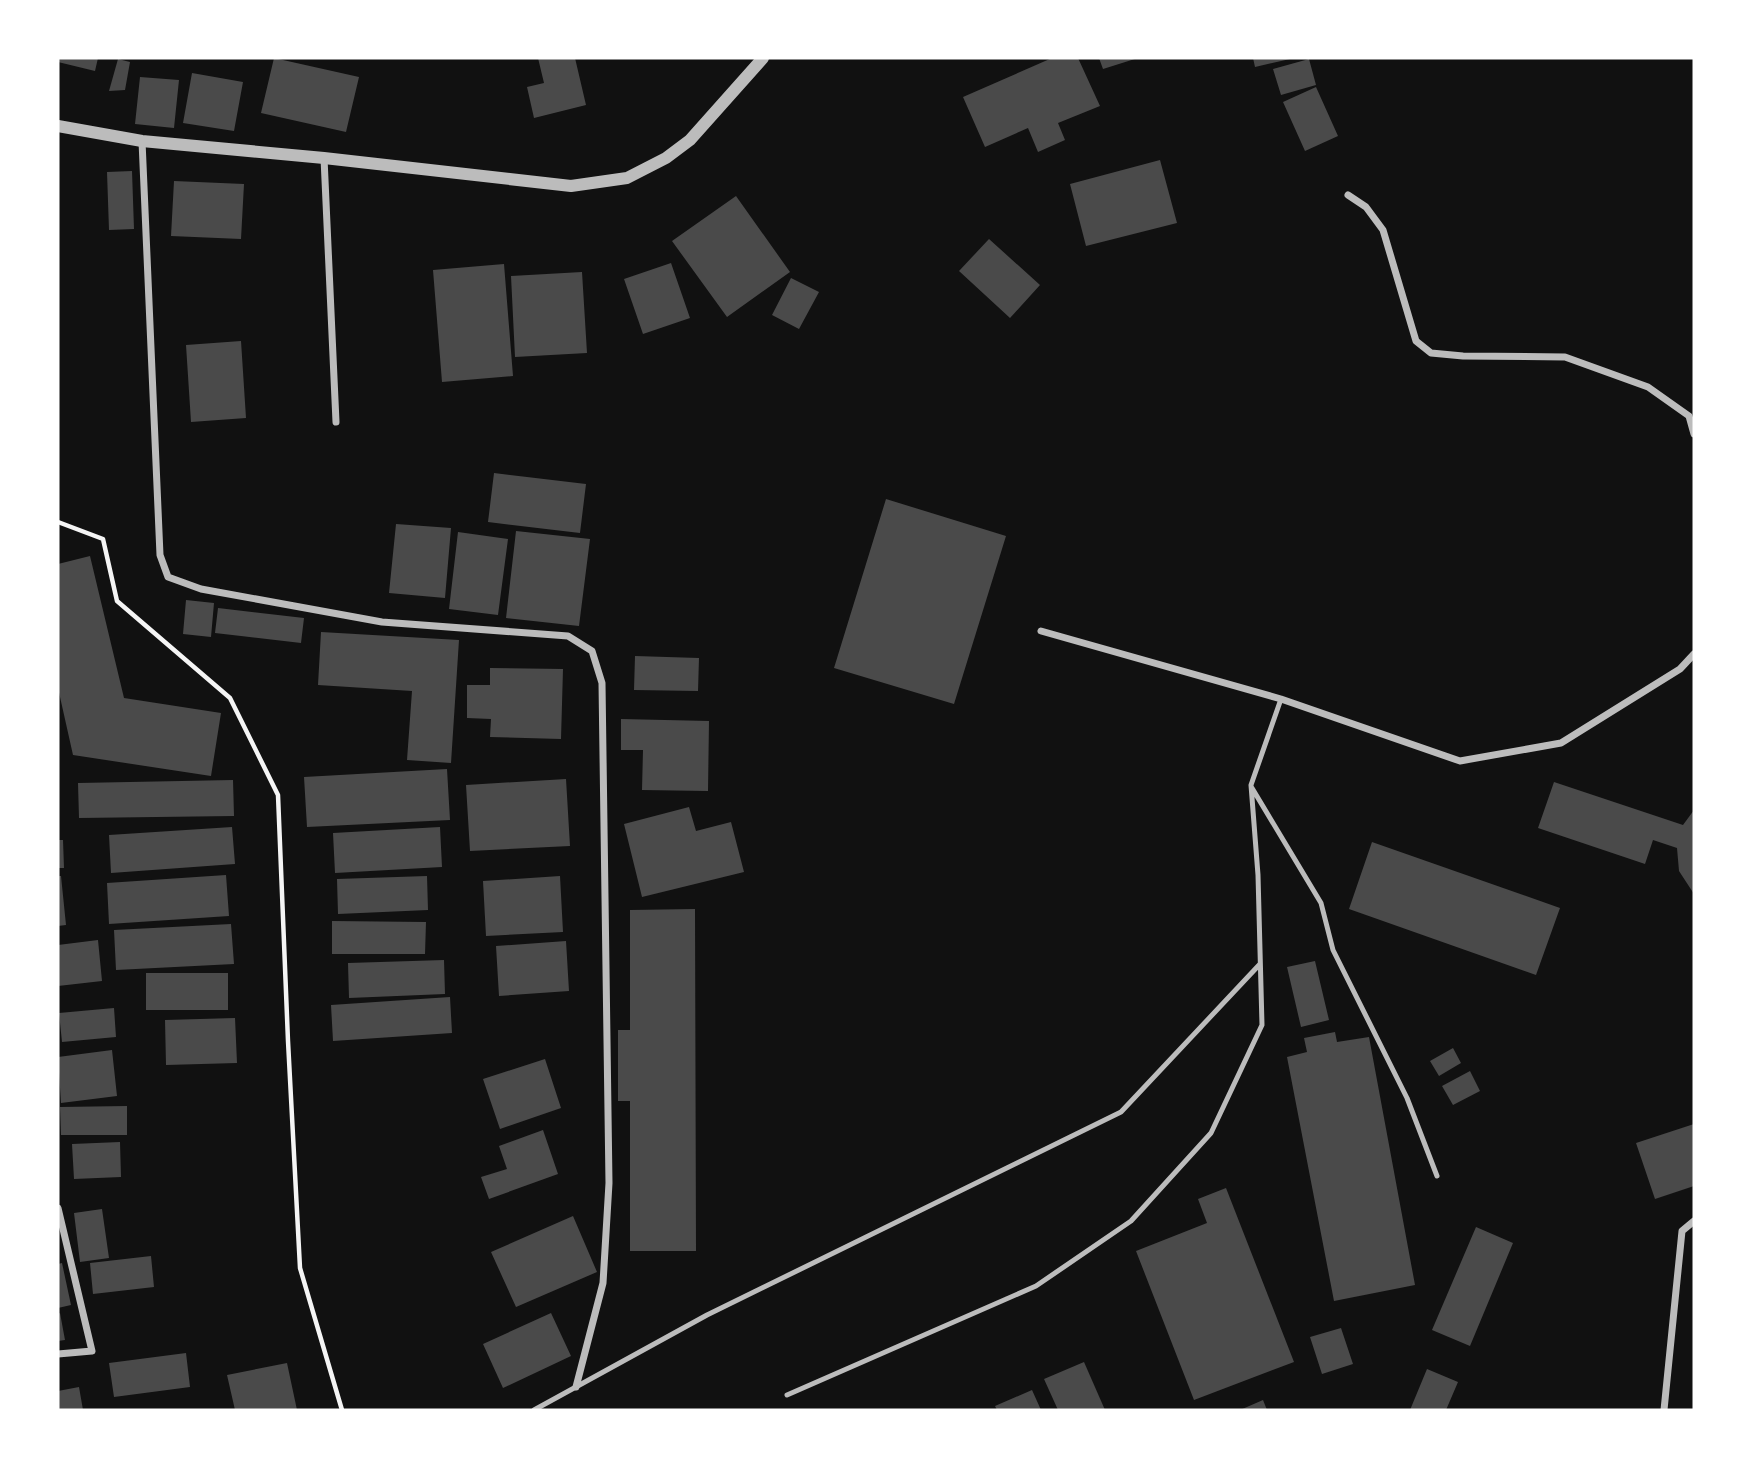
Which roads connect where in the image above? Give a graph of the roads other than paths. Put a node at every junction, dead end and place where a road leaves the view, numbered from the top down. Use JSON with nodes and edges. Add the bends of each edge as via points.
{"nodes":[{"id":1,"x":763,"y":58,"type":"edge"},
{"id":2,"x":58,"y":126,"type":"edge"},
{"id":3,"x":142,"y":141,"type":"junction"},
{"id":4,"x":324,"y":158,"type":"junction"},
{"id":5,"x":1348,"y":195,"type":"dead end"},
{"id":6,"x":336,"y":422,"type":"dead end"},
{"id":7,"x":1694,"y":434,"type":"edge"},
{"id":8,"x":1041,"y":631,"type":"dead end"},
{"id":9,"x":1694,"y":654,"type":"edge"},
{"id":10,"x":1281,"y":699,"type":"junction"},
{"id":11,"x":1251,"y":785,"type":"junction"},
{"id":12,"x":1260,"y":964,"type":"junction"},
{"id":13,"x":1437,"y":1176,"type":"dead end"},
{"id":14,"x":58,"y":1208,"type":"edge"},
{"id":15,"x":1694,"y":1221,"type":"edge"},
{"id":16,"x":58,"y":1354,"type":"edge"},
{"id":17,"x":576,"y":1387,"type":"junction"},
{"id":18,"x":787,"y":1395,"type":"dead end"},
{"id":19,"x":534,"y":1410,"type":"edge"},
{"id":20,"x":1664,"y":1410,"type":"edge"}],
"edges":[{"from":1,"to":4,"type":"street","via":[[690,140],[627,178],[571,186]]},
{"from":2,"to":3,"type":"street"},
{"from":3,"to":4,"type":"street"},
{"from":3,"to":17,"type":"street","via":[[160,555],[168,577],[201,589],[382,622],[568,636],[592,651],[602,683],[609,1183],[603,1283]]},
{"from":4,"to":6,"type":"street"},
{"from":5,"to":7,"type":"street","via":[[1366,207],[1383,230],[1416,341],[1431,353],[1565,357],[1648,387],[1689,416]]},
{"from":8,"to":10,"type":"street"},
{"from":9,"to":10,"type":"street","via":[[1681,670],[1561,743],[1460,761]]},
{"from":10,"to":11,"type":"lane"},
{"from":11,"to":12,"type":"lane"},
{"from":11,"to":13,"type":"lane","via":[[1321,904],[1333,950],[1406,1098]]},
{"from":12,"to":17,"type":"lane","via":[[1121,1112],[707,1315]]},
{"from":12,"to":18,"type":"lane","via":[[1262,1025],[1211,1133],[1131,1221],[1036,1286]]},
{"from":14,"to":16,"type":"street","via":[[92,1351]]},
{"from":15,"to":20,"type":"street","via":[[1682,1231]]},
{"from":17,"to":19,"type":"lane"}]}
